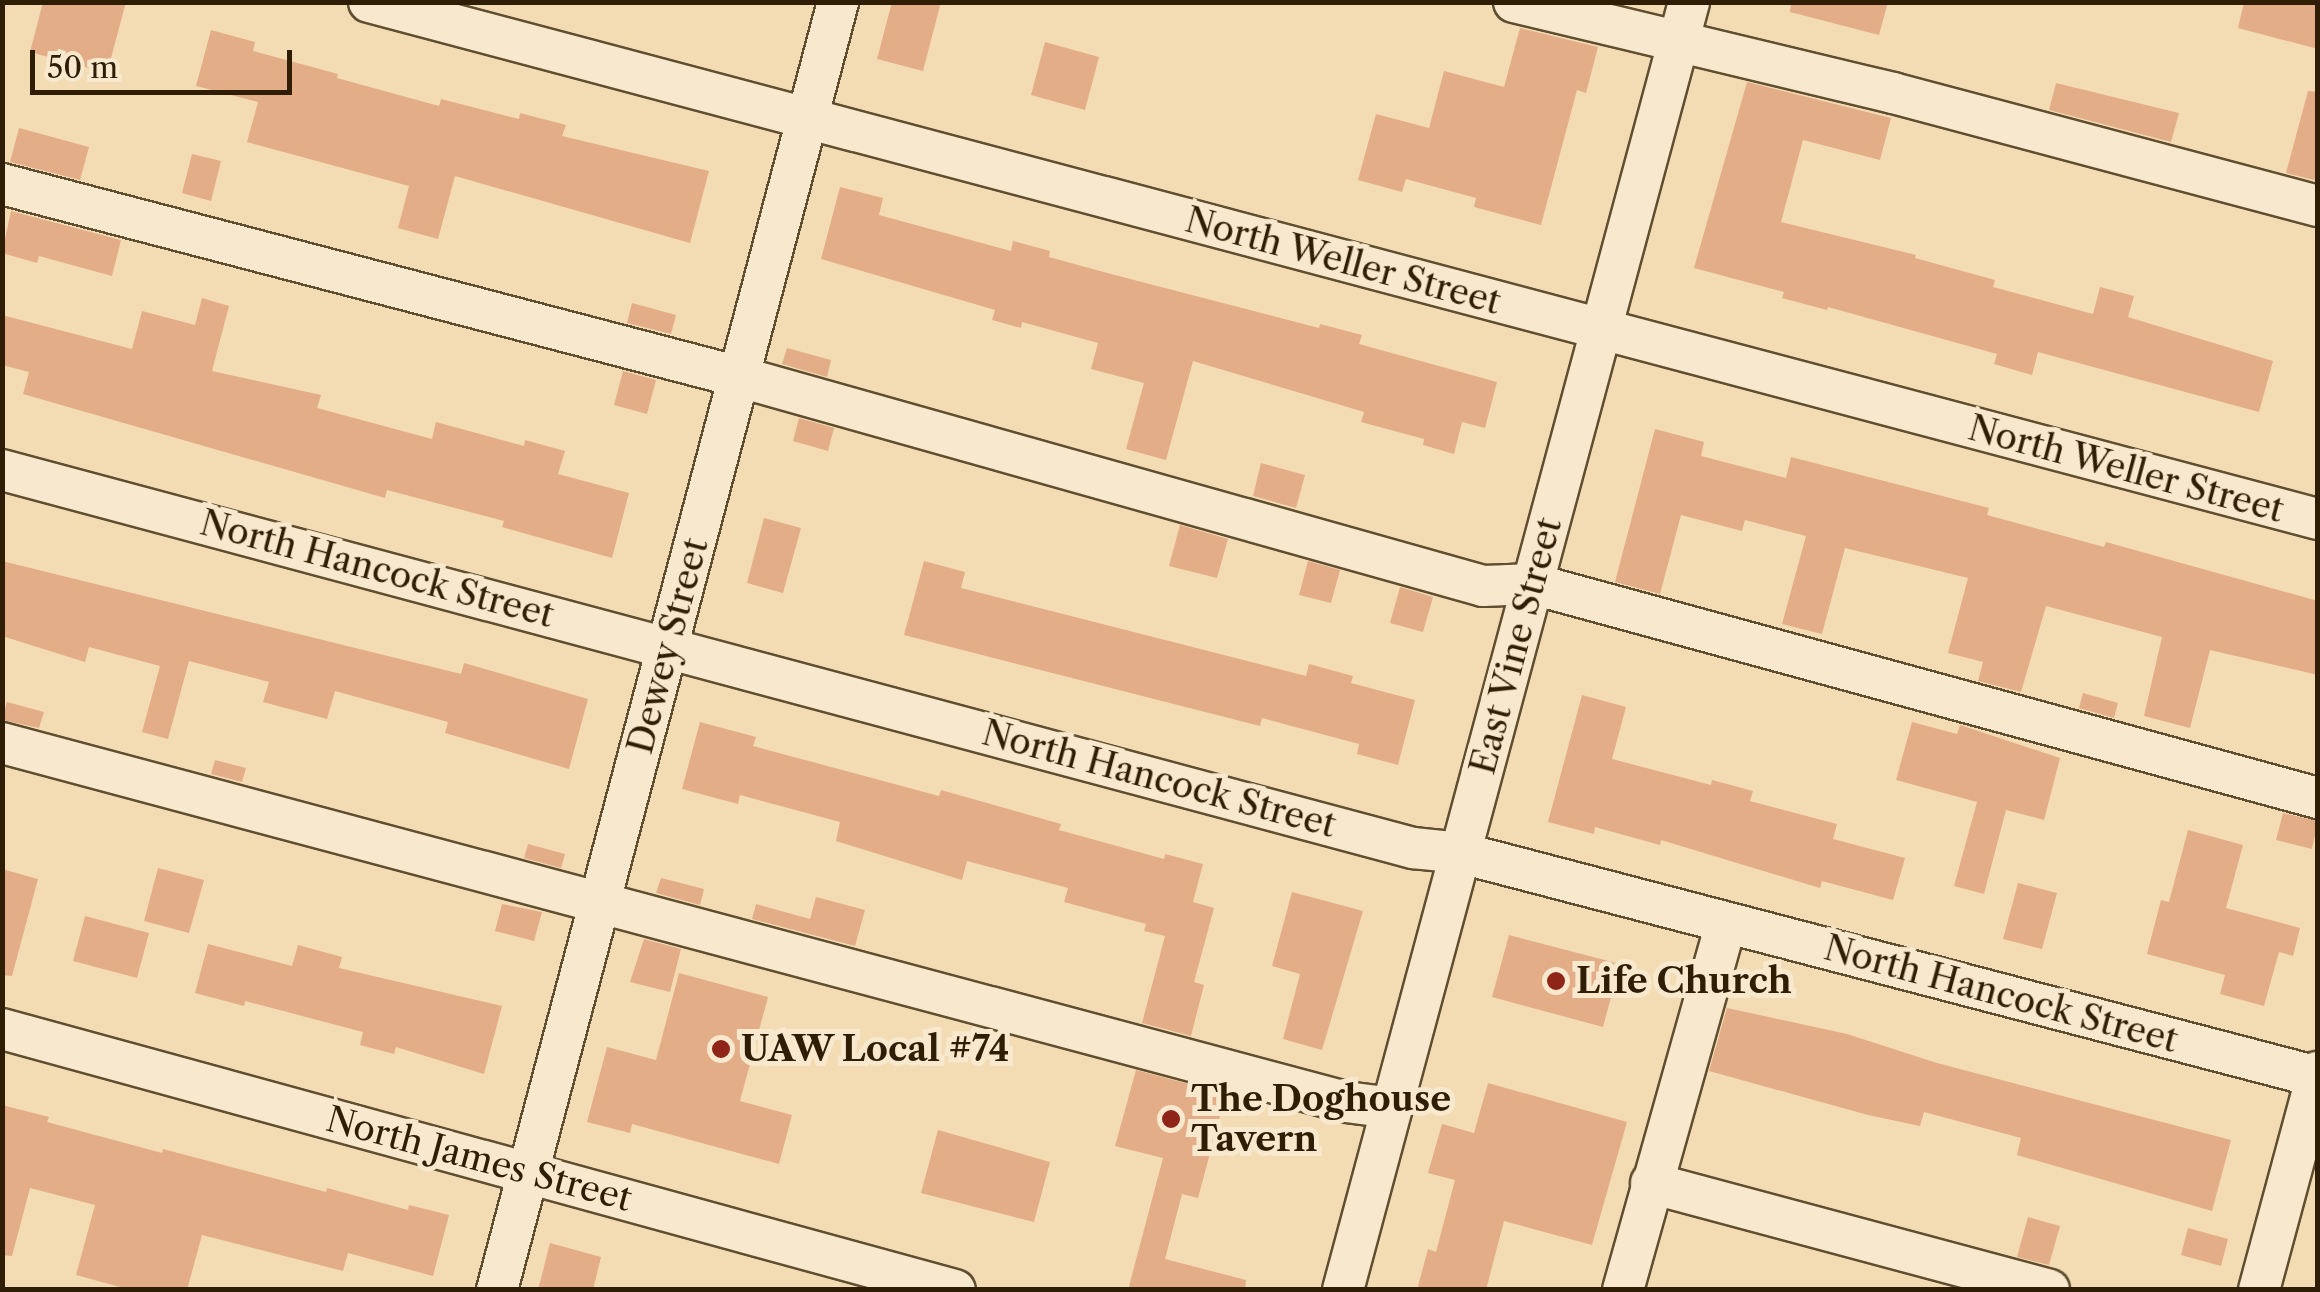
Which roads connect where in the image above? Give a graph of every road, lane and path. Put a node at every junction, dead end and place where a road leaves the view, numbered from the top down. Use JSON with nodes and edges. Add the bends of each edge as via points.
{"nodes":[{"id":1,"x":369,"y":2,"type":"edge"},
{"id":2,"x":838,"y":2,"type":"edge"},
{"id":3,"x":1514,"y":2,"type":"edge"},
{"id":4,"x":1684,"y":21,"type":"edge"},
{"id":5,"x":808,"y":119,"type":"junction"},
{"id":6,"x":2,"y":184,"type":"edge"},
{"id":7,"x":2318,"y":206,"type":"edge"},
{"id":8,"x":1601,"y":330,"type":"junction"},
{"id":9,"x":740,"y":377,"type":"junction"},
{"id":10,"x":2,"y":470,"type":"edge"},
{"id":11,"x":2318,"y":519,"type":"edge"},
{"id":12,"x":1533,"y":584,"type":"junction"},
{"id":13,"x":668,"y":646,"type":"junction"},
{"id":14,"x":2,"y":743,"type":"edge"},
{"id":15,"x":2318,"y":798,"type":"edge"},
{"id":16,"x":1461,"y":854,"type":"junction"},
{"id":17,"x":600,"y":904,"type":"junction"},
{"id":18,"x":1726,"y":923,"type":"junction"},
{"id":19,"x":2,"y":1029,"type":"edge"},
{"id":20,"x":2317,"y":1075,"type":"edge"},
{"id":21,"x":1392,"y":1108,"type":"junction"},
{"id":22,"x":528,"y":1173,"type":"junction"},
{"id":23,"x":1651,"y":1183,"type":"junction"},
{"id":24,"x":497,"y":1290,"type":"edge"},
{"id":25,"x":954,"y":1290,"type":"edge"},
{"id":26,"x":1343,"y":1290,"type":"edge"},
{"id":27,"x":1623,"y":1290,"type":"edge"},
{"id":28,"x":2049,"y":1290,"type":"edge"},
{"id":29,"x":2258,"y":1290,"type":"edge"}],
"edges":[{"from":1,"to":5,"type":"street","name":"North Weller Street"},
{"from":2,"to":5,"type":"street","name":"Dewey Street"},
{"from":3,"to":4,"type":"street","via":[[1630,33]]},
{"from":4,"to":7,"type":"street"},
{"from":4,"to":8,"type":"street","name":"East Vine Street"},
{"from":5,"to":8,"type":"street","name":"North Weller Street"},
{"from":5,"to":9,"type":"street","name":"Dewey Street"},
{"from":6,"to":9,"type":"street"},
{"from":8,"to":11,"type":"street","name":"North Weller Street"},
{"from":8,"to":12,"type":"street","name":"East Vine Street"},
{"from":9,"to":12,"type":"street","via":[[1483,586]]},
{"from":9,"to":13,"type":"street","name":"Dewey Street"},
{"from":10,"to":13,"type":"street","name":"North Hancock Street"},
{"from":12,"to":15,"type":"street"},
{"from":12,"to":16,"type":"street","name":"East Vine Street"},
{"from":13,"to":16,"type":"street","name":"North Hancock Street","via":[[1414,848]]},
{"from":13,"to":17,"type":"street","name":"Dewey Street"},
{"from":14,"to":17,"type":"street"},
{"from":16,"to":18,"type":"street","name":"North Hancock Street"},
{"from":16,"to":21,"type":"street","name":"East Vine Street"},
{"from":17,"to":21,"type":"street","via":[[1346,1102]]},
{"from":17,"to":22,"type":"street","name":"Dewey Street"},
{"from":18,"to":20,"type":"street","name":"North Hancock Street"},
{"from":18,"to":23,"type":"street"},
{"from":19,"to":22,"type":"street","name":"North James Street"},
{"from":20,"to":29,"type":"street"},
{"from":21,"to":26,"type":"street","name":"East Vine Street"},
{"from":22,"to":24,"type":"street","name":"Dewey Street"},
{"from":22,"to":25,"type":"street","name":"North James Street"},
{"from":23,"to":27,"type":"street"},
{"from":23,"to":28,"type":"street"}]}
